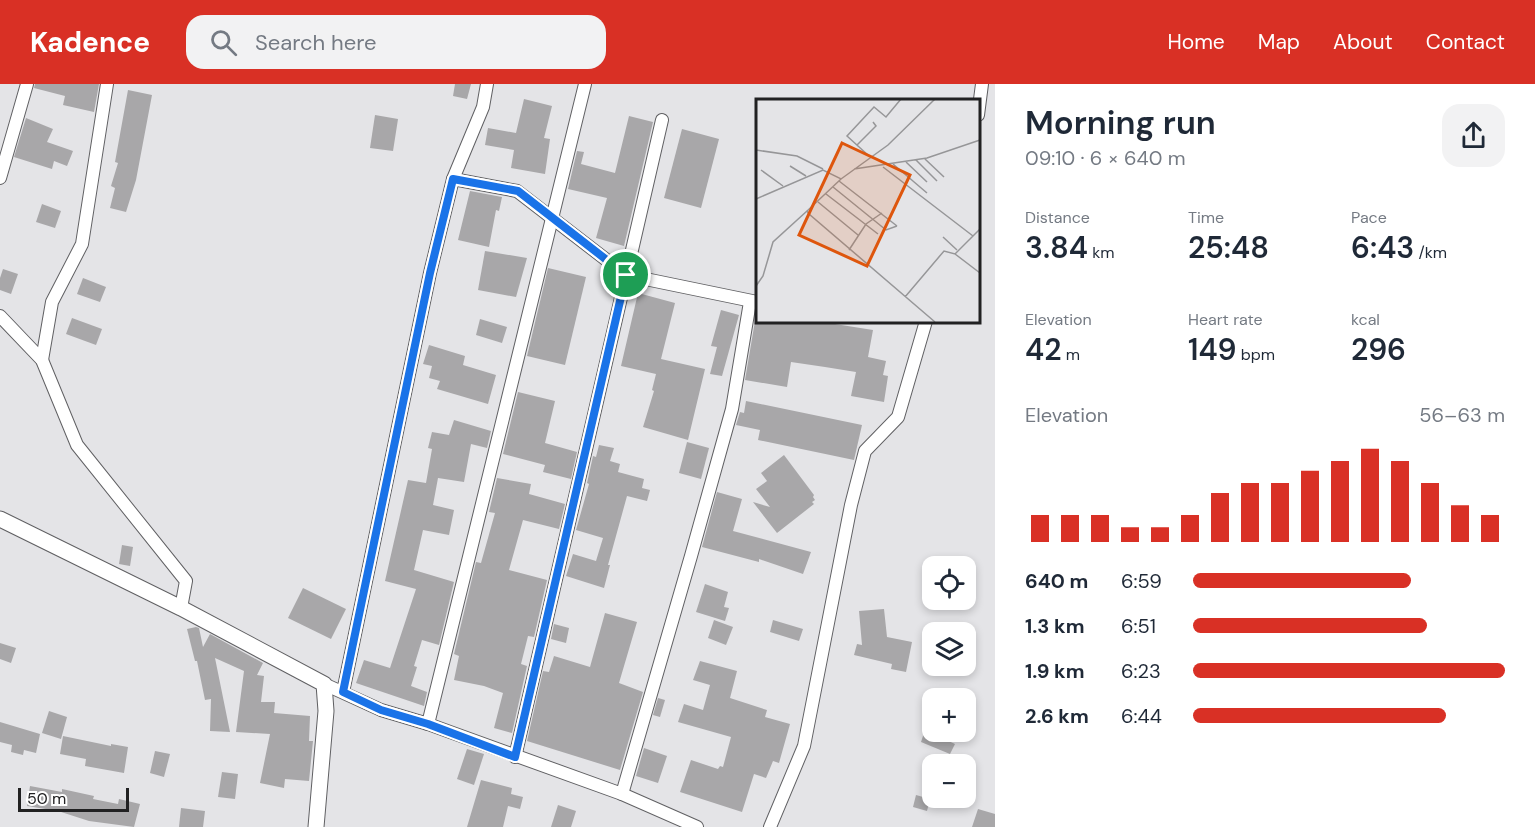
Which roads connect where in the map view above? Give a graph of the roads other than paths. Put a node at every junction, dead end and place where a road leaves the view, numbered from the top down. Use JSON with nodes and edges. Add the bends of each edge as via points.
{"nodes":[{"id":1,"x":27,"y":84,"type":"edge"},
{"id":2,"x":107,"y":84,"type":"edge"},
{"id":3,"x":487,"y":84,"type":"edge"},
{"id":4,"x":585,"y":84,"type":"edge"},
{"id":5,"x":982,"y":84,"type":"edge"},
{"id":6,"x":980,"y":100,"type":"edge"},
{"id":7,"x":662,"y":120,"type":"dead end"},
{"id":8,"x":0,"y":178,"type":"edge"},
{"id":9,"x":453,"y":179,"type":"junction"},
{"id":10,"x":553,"y":219,"type":"junction"},
{"id":11,"x":626,"y":275,"type":"junction"},
{"id":12,"x":754,"y":302,"type":"edge"},
{"id":13,"x":0,"y":316,"type":"edge"},
{"id":14,"x":926,"y":322,"type":"edge"},
{"id":15,"x":42,"y":360,"type":"junction"},
{"id":16,"x":0,"y":519,"type":"edge"},
{"id":17,"x":181,"y":608,"type":"junction"},
{"id":18,"x":324,"y":684,"type":"junction"},
{"id":19,"x":343,"y":692,"type":"junction"},
{"id":20,"x":428,"y":724,"type":"junction"},
{"id":21,"x":515,"y":757,"type":"junction"},
{"id":22,"x":622,"y":795,"type":"junction"},
{"id":23,"x":316,"y":827,"type":"edge"},
{"id":24,"x":697,"y":827,"type":"edge"},
{"id":25,"x":770,"y":827,"type":"edge"}],
"edges":[{"from":1,"to":8,"type":"street"},
{"from":2,"to":15,"type":"street","via":[[82,244],[52,302]]},
{"from":3,"to":9,"type":"street","via":[[483,107]]},
{"from":4,"to":10,"type":"street"},
{"from":5,"to":6,"type":"street"},
{"from":7,"to":11,"type":"street"},
{"from":9,"to":10,"type":"street","via":[[518,191]]},
{"from":9,"to":19,"type":"street"},
{"from":10,"to":11,"type":"street"},
{"from":10,"to":20,"type":"street"},
{"from":11,"to":12,"type":"street"},
{"from":11,"to":21,"type":"street"},
{"from":12,"to":22,"type":"street","via":[[732,409]]},
{"from":13,"to":15,"type":"street"},
{"from":14,"to":25,"type":"street","via":[[898,417],[866,451],[851,505],[804,746]]},
{"from":15,"to":17,"type":"street","via":[[77,445],[186,581]]},
{"from":16,"to":17,"type":"street"},
{"from":17,"to":18,"type":"street"},
{"from":18,"to":19,"type":"street"},
{"from":18,"to":23,"type":"street","via":[[326,711]]},
{"from":19,"to":20,"type":"street","via":[[381,710]]},
{"from":20,"to":21,"type":"street"},
{"from":21,"to":22,"type":"street"},
{"from":22,"to":24,"type":"street"}]}
